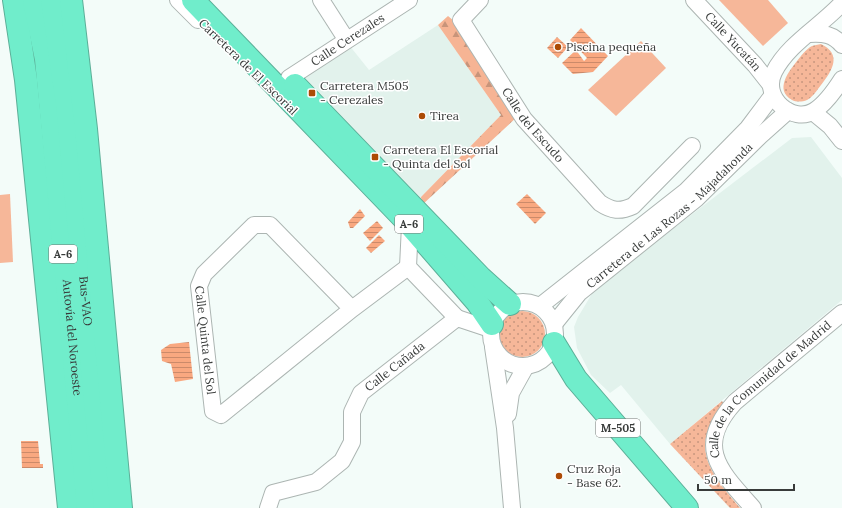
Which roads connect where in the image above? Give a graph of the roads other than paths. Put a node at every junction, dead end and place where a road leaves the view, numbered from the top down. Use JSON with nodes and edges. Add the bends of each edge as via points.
{"nodes":[{"id":1,"x":14,"y":0,"type":"edge"},
{"id":2,"x":34,"y":0,"type":"edge"},
{"id":3,"x":52,"y":0,"type":"edge"},
{"id":4,"x":71,"y":0,"type":"edge"},
{"id":5,"x":84,"y":0,"type":"edge"},
{"id":6,"x":178,"y":0,"type":"edge"},
{"id":7,"x":193,"y":0,"type":"edge"},
{"id":8,"x":212,"y":0,"type":"edge"},
{"id":9,"x":321,"y":0,"type":"edge"},
{"id":10,"x":407,"y":0,"type":"edge"},
{"id":11,"x":480,"y":0,"type":"edge"},
{"id":12,"x":694,"y":0,"type":"edge"},
{"id":13,"x":842,"y":3,"type":"edge"},
{"id":14,"x":809,"y":34,"type":"junction"},
{"id":15,"x":346,"y":39,"type":"junction"},
{"id":16,"x":842,"y":45,"type":"edge"},
{"id":17,"x":265,"y":73,"type":"junction"},
{"id":18,"x":289,"y":78,"type":"junction"},
{"id":19,"x":840,"y":89,"type":"edge"},
{"id":20,"x":771,"y":90,"type":"junction"},
{"id":21,"x":788,"y":111,"type":"junction"},
{"id":22,"x":813,"y":112,"type":"junction"},
{"id":23,"x":319,"y":132,"type":"junction"},
{"id":24,"x":346,"y":138,"type":"junction"},
{"id":25,"x":842,"y":141,"type":"edge"},
{"id":26,"x":692,"y":146,"type":"dead end"},
{"id":27,"x":410,"y":225,"type":"junction"},
{"id":28,"x":408,"y":267,"type":"junction"},
{"id":29,"x":510,"y":304,"type":"junction"},
{"id":30,"x":540,"y":306,"type":"junction"},
{"id":31,"x":352,"y":309,"type":"junction"},
{"id":32,"x":842,"y":313,"type":"edge"},
{"id":33,"x":457,"y":318,"type":"junction"},
{"id":34,"x":491,"y":326,"type":"junction"},
{"id":35,"x":554,"y":334,"type":"junction"},
{"id":36,"x":492,"y":346,"type":"junction"},
{"id":37,"x":526,"y":366,"type":"junction"},
{"id":38,"x":58,"y":411,"type":"junction"},
{"id":39,"x":505,"y":428,"type":"junction"},
{"id":40,"x":57,"y":508,"type":"edge"},
{"id":41,"x":69,"y":508,"type":"edge"},
{"id":42,"x":88,"y":508,"type":"edge"},
{"id":43,"x":105,"y":508,"type":"edge"},
{"id":44,"x":121,"y":508,"type":"edge"},
{"id":45,"x":134,"y":508,"type":"edge"},
{"id":46,"x":268,"y":508,"type":"edge"},
{"id":47,"x":512,"y":508,"type":"edge"},
{"id":48,"x":687,"y":508,"type":"edge"},
{"id":49,"x":753,"y":508,"type":"edge"}],
"edges":[{"from":1,"to":38,"type":"highway","via":[[26,80]]},
{"from":2,"to":42,"type":"highway","name":"Autovía del Noroeste","number":"A-6","via":[[46,59]]},
{"from":3,"to":43,"type":"highway","name":"Bus-VAO","via":[[67,104]]},
{"from":4,"to":44,"type":"highway","via":[[86,129]]},
{"from":5,"to":45,"type":"highway","via":[[106,199]]},
{"from":6,"to":23,"type":"street","name":"Carretera de El Escorial","via":[[272,94]]},
{"from":7,"to":17,"type":"highway"},
{"from":8,"to":18,"type":"highway"},
{"from":9,"to":15,"type":"street"},
{"from":10,"to":15,"type":"street","name":"Calle Cerezales"},
{"from":11,"to":26,"type":"street","name":"Calle del Escudo","via":[[461,20],[524,119],[600,203],[610,210],[623,211],[633,206]]},
{"from":12,"to":20,"type":"street","name":"Calle Yucatán","via":[[755,65]]},
{"from":13,"to":14,"type":"street","name":"Carretera de Las Rozas - Majadahonda"},
{"from":14,"to":16,"type":"street","via":[[824,33],[837,39]]},
{"from":14,"to":20,"type":"street","name":"Carretera de Las Rozas - Majadahonda","via":[[802,38],[779,64],[773,73]]},
{"from":15,"to":18,"type":"street","name":"Calle Cerezales"},
{"from":17,"to":23,"type":"highway","number":"A-6"},
{"from":17,"to":24,"type":"highway"},
{"from":18,"to":24,"type":"highway"},
{"from":19,"to":22,"type":"street"},
{"from":20,"to":21,"type":"street","name":"Calle Yucatán","via":[[780,106]]},
{"from":20,"to":30,"type":"street","name":"Carretera de Las Rozas - Majadahonda","via":[[748,128],[686,191]]},
{"from":21,"to":22,"type":"street","via":[[801,114]]},
{"from":21,"to":35,"type":"street","name":"Carretera de Las Rozas - Majadahonda","via":[[696,199],[579,294]]},
{"from":22,"to":25,"type":"street","via":[[830,126]]},
{"from":23,"to":27,"type":"highway","number":"A-6"},
{"from":24,"to":29,"type":"highway"},
{"from":27,"to":28,"type":"street"},
{"from":27,"to":34,"type":"highway","number":"A-6","via":[[472,296]]},
{"from":28,"to":31,"type":"street","name":"Calle Quinta del Sol"},
{"from":28,"to":33,"type":"street"},
{"from":29,"to":30,"type":"street","via":[[525,302]]},
{"from":29,"to":34,"type":"street","via":[[496,315]]},
{"from":30,"to":35,"type":"street","via":[[549,314]]},
{"from":31,"to":31,"type":"street","name":"Calle Quinta del Sol","via":[[221,414],[213,411],[199,286],[204,274],[254,225],[270,225]]},
{"from":32,"to":49,"type":"street","name":"Calle de la Comunidad de Madrid","via":[[735,402],[719,422],[714,447],[720,469]]},
{"from":33,"to":34,"type":"street"},
{"from":33,"to":46,"type":"street","name":"Calle Cañada","via":[[361,393],[352,412],[352,442],[342,461],[316,482],[273,493]]},
{"from":34,"to":36,"type":"street"},
{"from":35,"to":37,"type":"street","via":[[551,350],[542,360]]},
{"from":35,"to":48,"type":"highway","number":"M-505","via":[[576,379]]},
{"from":36,"to":37,"type":"street","via":[[502,359],[517,366]]},
{"from":36,"to":39,"type":"street"},
{"from":37,"to":39,"type":"street","via":[[511,393]]},
{"from":38,"to":40,"type":"highway"},
{"from":38,"to":41,"type":"highway"},
{"from":39,"to":47,"type":"street"}]}
